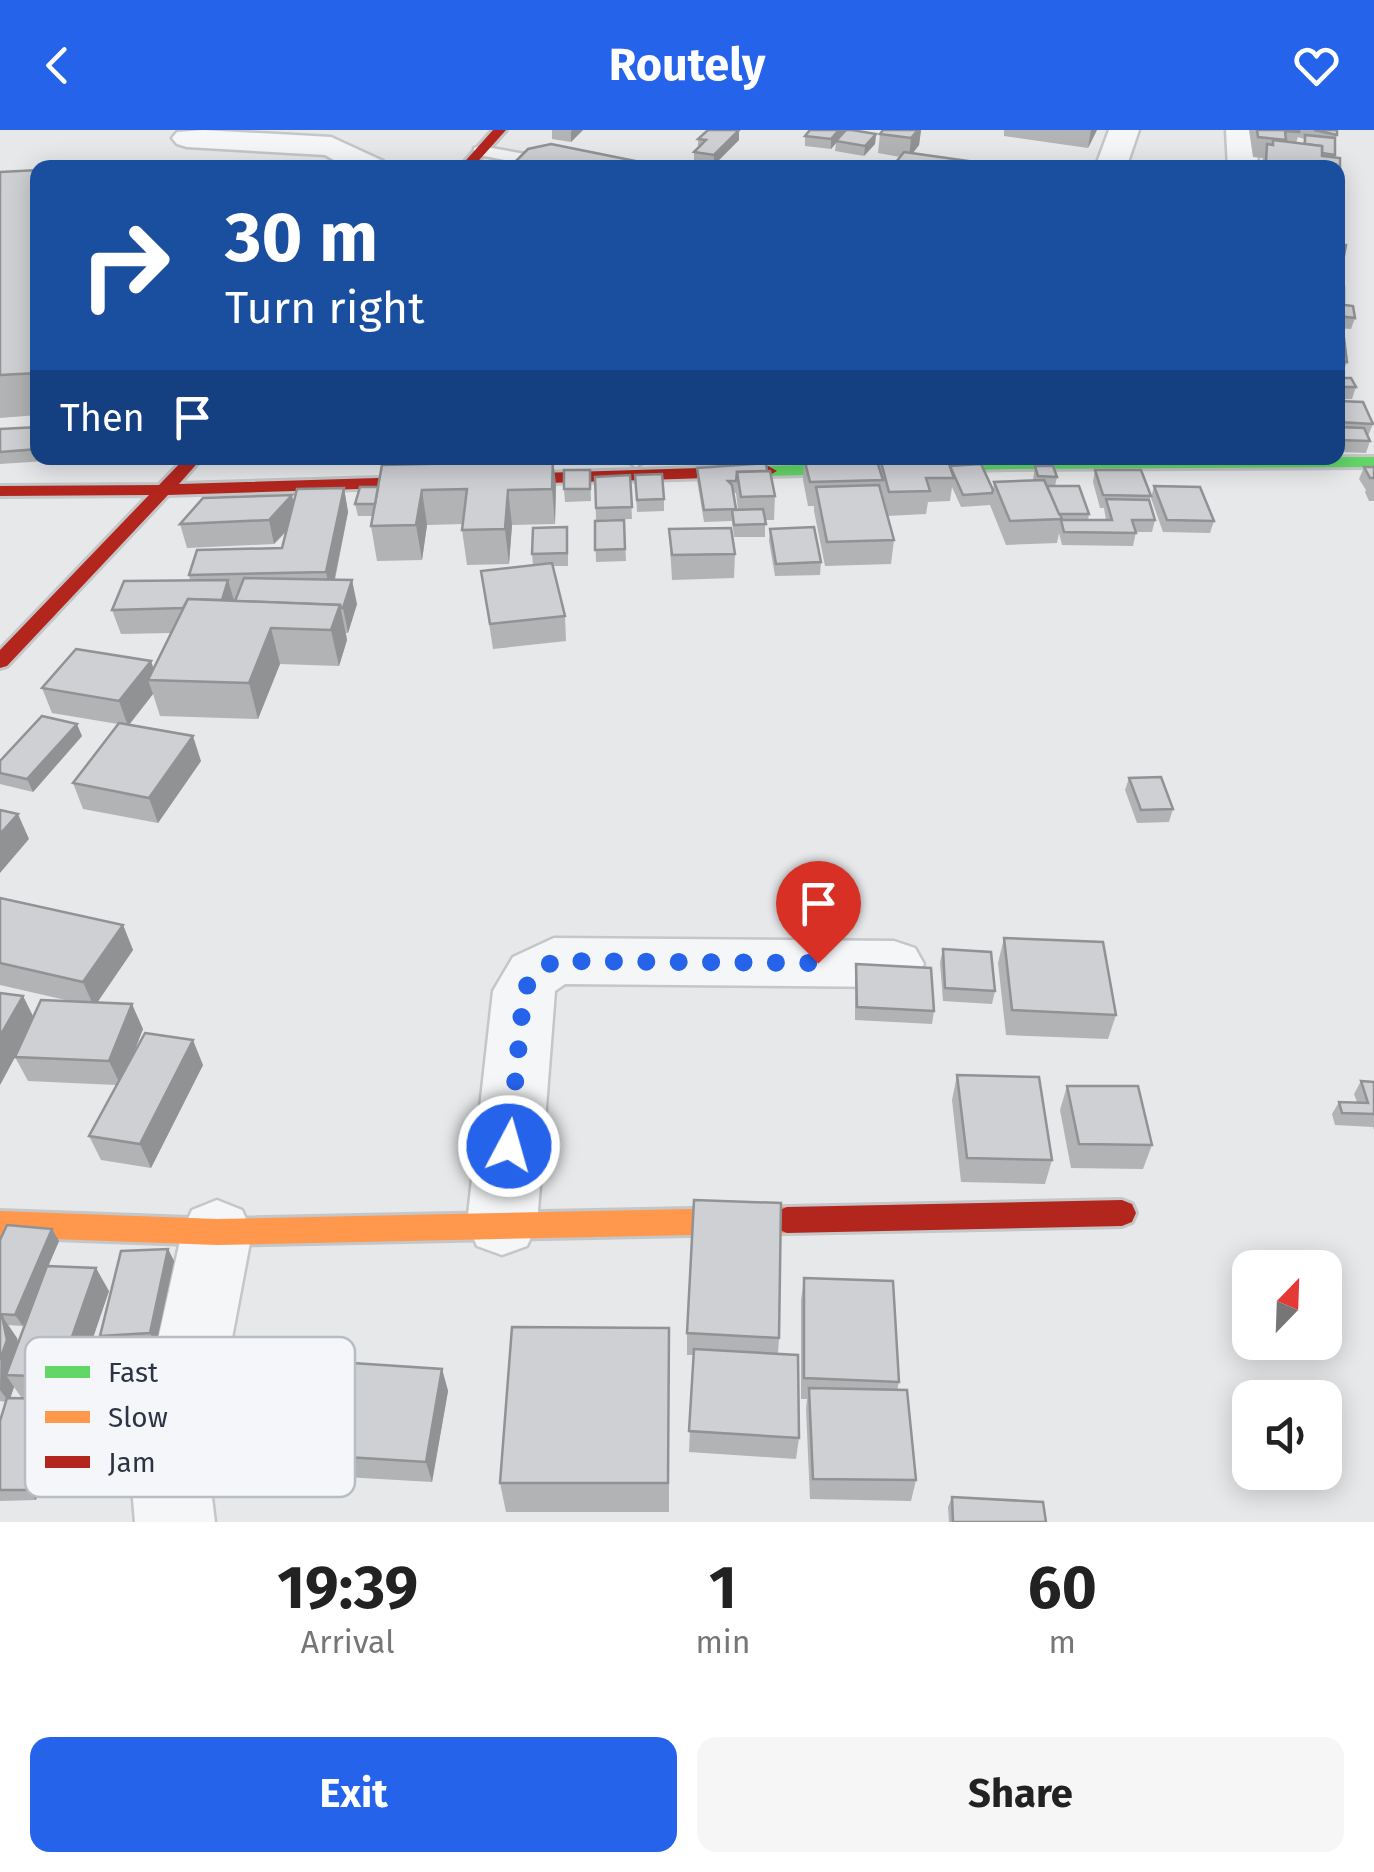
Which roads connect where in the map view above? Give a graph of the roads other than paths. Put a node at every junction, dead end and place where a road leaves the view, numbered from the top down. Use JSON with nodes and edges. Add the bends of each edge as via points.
{"nodes":[{"id":1,"x":500,"y":130,"type":"edge"},
{"id":2,"x":1124,"y":130,"type":"edge"},
{"id":3,"x":1241,"y":130,"type":"edge"},
{"id":4,"x":187,"y":138,"type":"dead end"},
{"id":5,"x":357,"y":160,"type":"edge"},
{"id":6,"x":473,"y":160,"type":"edge"},
{"id":7,"x":1113,"y":160,"type":"edge"},
{"id":8,"x":1243,"y":160,"type":"edge"},
{"id":9,"x":1345,"y":462,"type":"edge"},
{"id":10,"x":1374,"y":462,"type":"edge"},
{"id":11,"x":187,"y":465,"type":"edge"},
{"id":12,"x":583,"y":465,"type":"edge"},
{"id":13,"x":164,"y":490,"type":"junction"},
{"id":14,"x":0,"y":491,"type":"edge"},
{"id":15,"x":0,"y":662,"type":"edge"},
{"id":16,"x":894,"y":964,"type":"edge"},
{"id":17,"x":1122,"y":1213,"type":"dead end"},
{"id":18,"x":0,"y":1224,"type":"edge"},
{"id":19,"x":502,"y":1224,"type":"junction"},
{"id":20,"x":217,"y":1232,"type":"junction"},
{"id":21,"x":195,"y":1337,"type":"edge"},
{"id":22,"x":170,"y":1497,"type":"edge"},
{"id":23,"x":175,"y":1522,"type":"edge"}],
"edges":[{"from":1,"to":6,"type":"main road"},
{"from":2,"to":7,"type":"street"},
{"from":3,"to":8,"type":"street"},
{"from":4,"to":5,"type":"street","via":[[331,146]]},
{"from":9,"to":10,"type":"main road"},
{"from":11,"to":13,"type":"main road"},
{"from":12,"to":13,"type":"main road"},
{"from":13,"to":14,"type":"main road"},
{"from":13,"to":15,"type":"main road"},
{"from":16,"to":19,"type":"street","via":[[554,961],[534,974],[524,991]]},
{"from":17,"to":19,"type":"main road"},
{"from":18,"to":20,"type":"main road"},
{"from":19,"to":20,"type":"main road"},
{"from":20,"to":21,"type":"street"},
{"from":22,"to":23,"type":"street"}]}
